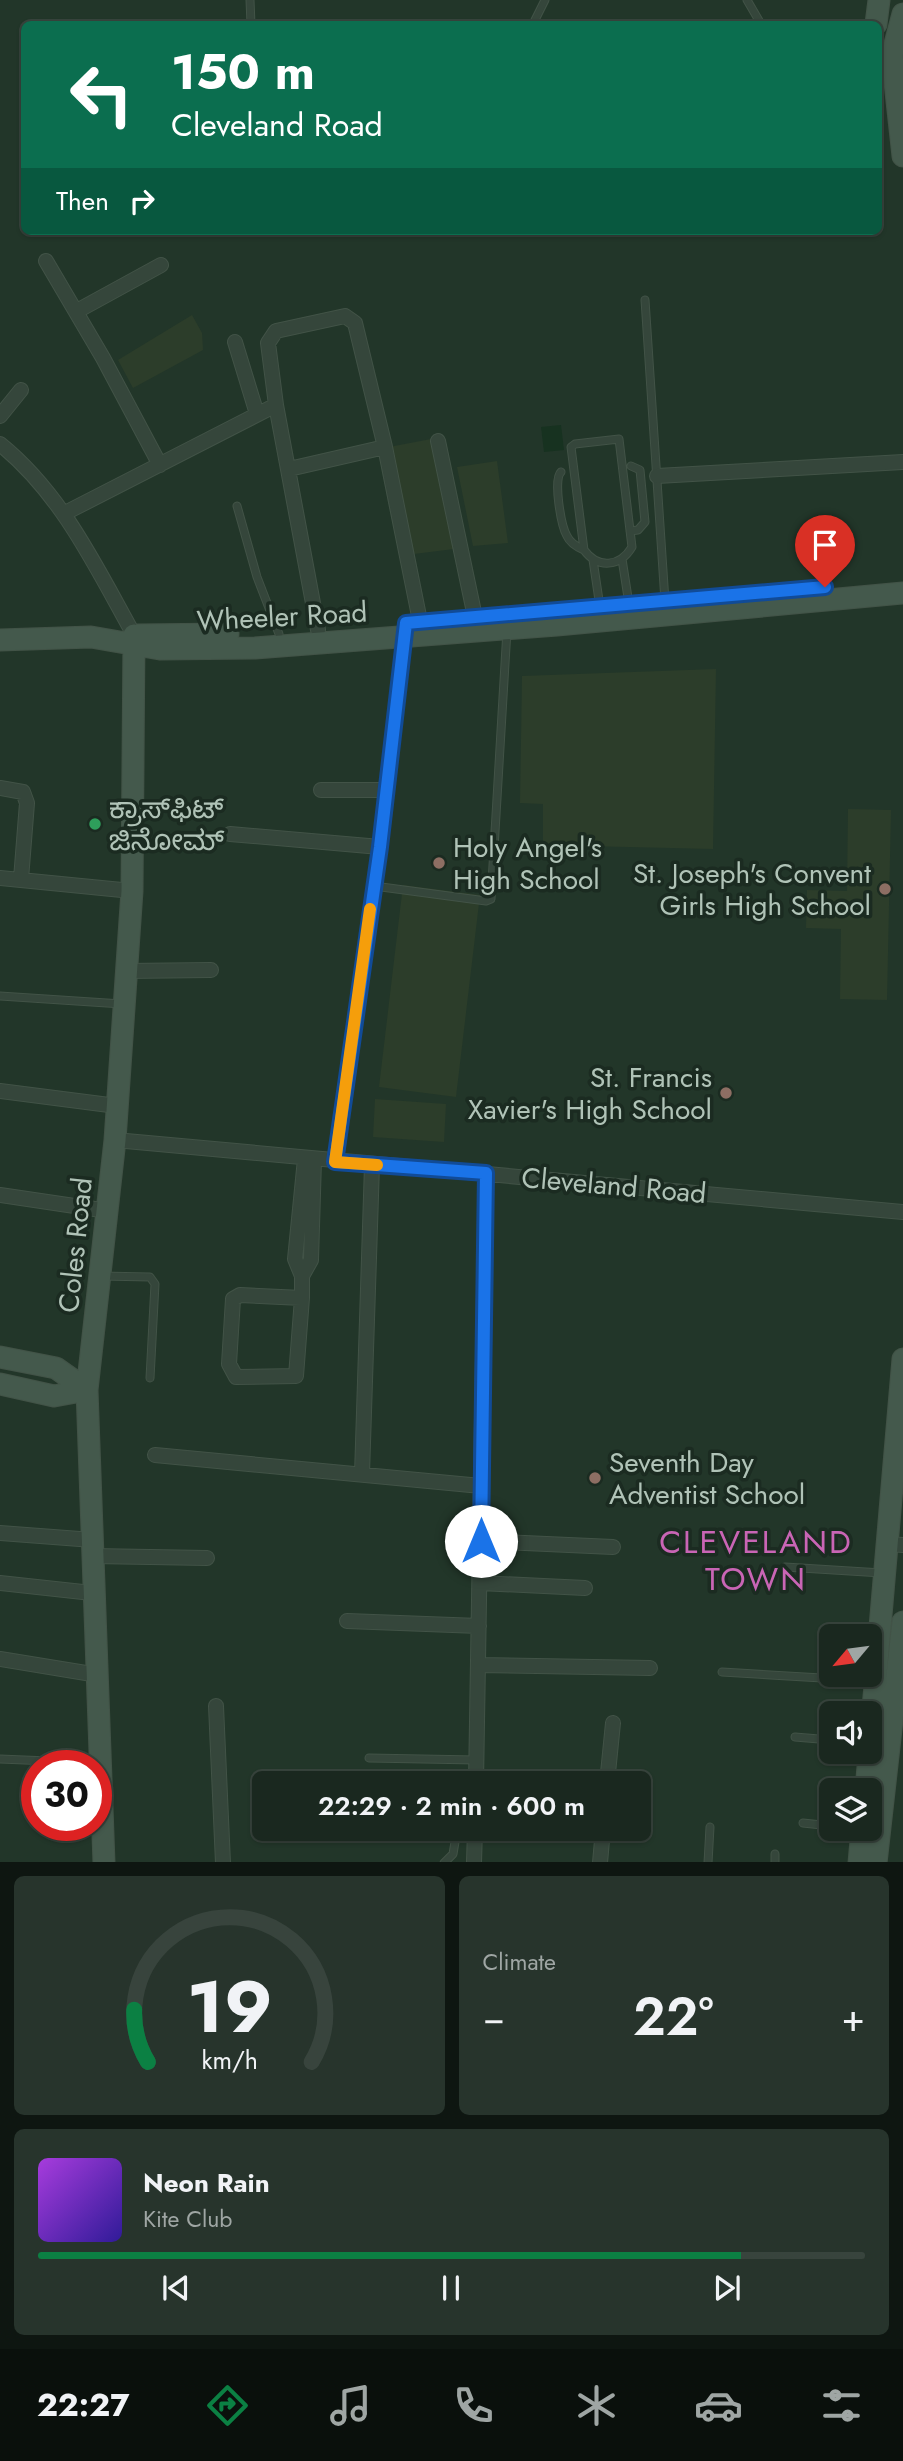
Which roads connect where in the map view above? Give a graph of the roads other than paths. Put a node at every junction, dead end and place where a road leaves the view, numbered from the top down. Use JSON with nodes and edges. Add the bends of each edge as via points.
{"nodes":[{"id":1,"x":250,"y":0,"type":"edge"},
{"id":2,"x":545,"y":0,"type":"edge"},
{"id":3,"x":747,"y":0,"type":"edge"},
{"id":4,"x":879,"y":0,"type":"edge"},
{"id":5,"x":251,"y":21,"type":"edge"},
{"id":6,"x":534,"y":21,"type":"edge"},
{"id":7,"x":759,"y":21,"type":"edge"},
{"id":8,"x":876,"y":21,"type":"edge"},
{"id":9,"x":903,"y":21,"type":"edge"},
{"id":10,"x":885,"y":55,"type":"edge"},
{"id":11,"x":903,"y":156,"type":"edge"},
{"id":12,"x":46,"y":261,"type":"dead end"},
{"id":13,"x":161,"y":265,"type":"dead end"},
{"id":14,"x":645,"y":300,"type":"dead end"},
{"id":15,"x":77,"y":312,"type":"junction"},
{"id":16,"x":235,"y":342,"type":"dead end"},
{"id":17,"x":21,"y":390,"type":"dead end"},
{"id":18,"x":276,"y":405,"type":"junction"},
{"id":19,"x":257,"y":414,"type":"junction"},
{"id":20,"x":0,"y":416,"type":"edge"},
{"id":21,"x":438,"y":441,"type":"dead end"},
{"id":22,"x":0,"y":444,"type":"edge"},
{"id":23,"x":385,"y":447,"type":"junction"},
{"id":24,"x":903,"y":462,"type":"edge"},
{"id":25,"x":160,"y":465,"type":"junction"},
{"id":26,"x":631,"y":466,"type":"dead end"},
{"id":27,"x":289,"y":469,"type":"junction"},
{"id":28,"x":561,"y":472,"type":"dead end"},
{"id":29,"x":657,"y":475,"type":"junction"},
{"id":30,"x":237,"y":506,"type":"dead end"},
{"id":31,"x":65,"y":513,"type":"junction"},
{"id":32,"x":630,"y":531,"type":"junction"},
{"id":33,"x":584,"y":550,"type":"junction"},
{"id":34,"x":622,"y":559,"type":"junction"},
{"id":35,"x":593,"y":560,"type":"junction"},
{"id":36,"x":903,"y":580,"type":"edge"},
{"id":37,"x":903,"y":593,"type":"edge"},
{"id":38,"x":665,"y":601,"type":"junction"},
{"id":39,"x":629,"y":604,"type":"junction"},
{"id":40,"x":600,"y":607,"type":"junction"},
{"id":41,"x":475,"y":617,"type":"junction"},
{"id":42,"x":447,"y":626,"type":"junction"},
{"id":43,"x":410,"y":627,"type":"junction"},
{"id":44,"x":0,"y":628,"type":"edge"},
{"id":45,"x":508,"y":629,"type":"junction"},
{"id":46,"x":317,"y":631,"type":"junction"},
{"id":47,"x":279,"y":634,"type":"junction"},
{"id":48,"x":0,"y":640,"type":"edge"},
{"id":49,"x":135,"y":641,"type":"junction"},
{"id":50,"x":0,"y":788,"type":"edge"},
{"id":51,"x":321,"y":790,"type":"dead end"},
{"id":52,"x":387,"y":790,"type":"junction"},
{"id":53,"x":230,"y":834,"type":"dead end"},
{"id":54,"x":380,"y":847,"type":"junction"},
{"id":55,"x":0,"y":878,"type":"edge"},
{"id":56,"x":22,"y":879,"type":"junction"},
{"id":57,"x":374,"y":886,"type":"junction"},
{"id":58,"x":132,"y":891,"type":"junction"},
{"id":59,"x":211,"y":970,"type":"dead end"},
{"id":60,"x":127,"y":971,"type":"junction"},
{"id":61,"x":0,"y":996,"type":"edge"},
{"id":62,"x":124,"y":1004,"type":"junction"},
{"id":63,"x":0,"y":1091,"type":"edge"},
{"id":64,"x":117,"y":1106,"type":"junction"},
{"id":65,"x":115,"y":1140,"type":"junction"},
{"id":66,"x":310,"y":1159,"type":"junction"},
{"id":67,"x":335,"y":1162,"type":"junction"},
{"id":68,"x":372,"y":1165,"type":"junction"},
{"id":69,"x":486,"y":1173,"type":"junction"},
{"id":70,"x":0,"y":1195,"type":"edge"},
{"id":71,"x":108,"y":1211,"type":"junction"},
{"id":72,"x":903,"y":1212,"type":"edge"},
{"id":73,"x":101,"y":1276,"type":"junction"},
{"id":74,"x":302,"y":1298,"type":"junction"},
{"id":75,"x":0,"y":1357,"type":"edge"},
{"id":76,"x":903,"y":1359,"type":"edge"},
{"id":77,"x":150,"y":1378,"type":"dead end"},
{"id":78,"x":0,"y":1384,"type":"edge"},
{"id":79,"x":87,"y":1390,"type":"junction"},
{"id":80,"x":155,"y":1455,"type":"dead end"},
{"id":81,"x":362,"y":1474,"type":"junction"},
{"id":82,"x":481,"y":1486,"type":"junction"},
{"id":83,"x":0,"y":1533,"type":"edge"},
{"id":84,"x":481,"y":1541,"type":"junction"},
{"id":85,"x":613,"y":1547,"type":"dead end"},
{"id":86,"x":93,"y":1548,"type":"junction"},
{"id":87,"x":893,"y":1554,"type":"edge"},
{"id":88,"x":207,"y":1558,"type":"dead end"},
{"id":89,"x":785,"y":1567,"type":"dead end"},
{"id":90,"x":0,"y":1583,"type":"edge"},
{"id":91,"x":480,"y":1583,"type":"junction"},
{"id":92,"x":586,"y":1588,"type":"dead end"},
{"id":93,"x":92,"y":1592,"type":"junction"},
{"id":94,"x":347,"y":1622,"type":"dead end"},
{"id":95,"x":903,"y":1622,"type":"edge"},
{"id":96,"x":479,"y":1626,"type":"junction"},
{"id":97,"x":882,"y":1642,"type":"edge"},
{"id":98,"x":0,"y":1660,"type":"edge"},
{"id":99,"x":478,"y":1665,"type":"junction"},
{"id":100,"x":650,"y":1668,"type":"dead end"},
{"id":101,"x":722,"y":1672,"type":"dead end"},
{"id":102,"x":97,"y":1675,"type":"junction"},
{"id":103,"x":819,"y":1678,"type":"edge"},
{"id":104,"x":878,"y":1687,"type":"edge"},
{"id":105,"x":216,"y":1706,"type":"dead end"},
{"id":106,"x":884,"y":1707,"type":"junction"},
{"id":107,"x":882,"y":1713,"type":"edge"},
{"id":108,"x":612,"y":1723,"type":"dead end"},
{"id":109,"x":795,"y":1737,"type":"dead end"},
{"id":110,"x":819,"y":1739,"type":"edge"},
{"id":111,"x":100,"y":1750,"type":"edge"},
{"id":112,"x":369,"y":1758,"type":"dead end"},
{"id":113,"x":0,"y":1759,"type":"edge"},
{"id":114,"x":21,"y":1760,"type":"edge"},
{"id":115,"x":476,"y":1760,"type":"junction"},
{"id":116,"x":476,"y":1771,"type":"edge"},
{"id":117,"x":608,"y":1771,"type":"edge"},
{"id":118,"x":803,"y":1823,"type":"dead end"},
{"id":119,"x":819,"y":1825,"type":"edge"},
{"id":120,"x":710,"y":1826,"type":"dead end"},
{"id":121,"x":103,"y":1841,"type":"edge"},
{"id":122,"x":455,"y":1841,"type":"edge"},
{"id":123,"x":475,"y":1841,"type":"edge"},
{"id":124,"x":602,"y":1841,"type":"edge"},
{"id":125,"x":860,"y":1841,"type":"edge"},
{"id":126,"x":104,"y":1862,"type":"edge"},
{"id":127,"x":223,"y":1862,"type":"edge"},
{"id":128,"x":445,"y":1862,"type":"edge"},
{"id":129,"x":474,"y":1862,"type":"edge"},
{"id":130,"x":600,"y":1862,"type":"edge"},
{"id":131,"x":708,"y":1862,"type":"edge"},
{"id":132,"x":859,"y":1862,"type":"edge"},
{"id":133,"x":876,"y":1862,"type":"edge"}],
"edges":[{"from":1,"to":5,"type":"lane"},
{"from":2,"to":6,"type":"lane"},
{"from":3,"to":7,"type":"lane"},
{"from":4,"to":8,"type":"street"},
{"from":9,"to":10,"type":"street"},
{"from":10,"to":11,"type":"street"},
{"from":12,"to":15,"type":"street"},
{"from":13,"to":15,"type":"street"},
{"from":14,"to":29,"type":"lane"},
{"from":15,"to":25,"type":"street"},
{"from":16,"to":19,"type":"street"},
{"from":17,"to":20,"type":"street"},
{"from":18,"to":19,"type":"street"},
{"from":18,"to":23,"type":"street","via":[[268,343],[272,333],[350,318],[355,323]]},
{"from":18,"to":27,"type":"street"},
{"from":19,"to":25,"type":"street"},
{"from":21,"to":41,"type":"street"},
{"from":22,"to":31,"type":"street","via":[[26,465]]},
{"from":23,"to":27,"type":"street"},
{"from":23,"to":43,"type":"street"},
{"from":24,"to":29,"type":"street"},
{"from":25,"to":31,"type":"street"},
{"from":26,"to":32,"type":"lane","via":[[640,470],[645,522]]},
{"from":27,"to":46,"type":"street"},
{"from":28,"to":33,"type":"lane","via":[[556,481],[565,533],[572,544]]},
{"from":29,"to":38,"type":"lane"},
{"from":30,"to":47,"type":"lane"},
{"from":31,"to":49,"type":"street"},
{"from":32,"to":33,"type":"lane","via":[[620,439],[573,444]]},
{"from":32,"to":34,"type":"lane","via":[[632,547]]},
{"from":33,"to":35,"type":"lane"},
{"from":34,"to":35,"type":"lane","via":[[606,564]]},
{"from":34,"to":39,"type":"lane"},
{"from":35,"to":40,"type":"lane"},
{"from":36,"to":38,"type":"street","name":"Wheeler Road"},
{"from":37,"to":45,"type":"street","name":"Wheeler Road"},
{"from":38,"to":39,"type":"street","name":"Wheeler Road"},
{"from":39,"to":40,"type":"street","name":"Wheeler Road"},
{"from":40,"to":41,"type":"street","name":"Wheeler Road"},
{"from":41,"to":42,"type":"street","name":"Wheeler Road"},
{"from":42,"to":43,"type":"street","name":"Wheeler Road"},
{"from":42,"to":45,"type":"street","name":"Wheeler Road"},
{"from":43,"to":46,"type":"street","name":"Wheeler Road"},
{"from":43,"to":49,"type":"street","name":"Wheeler Road","via":[[255,648]]},
{"from":43,"to":52,"type":"street"},
{"from":44,"to":49,"type":"street","name":"Wheeler Road","via":[[94,627]]},
{"from":45,"to":57,"type":"lane","via":[[491,899]]},
{"from":46,"to":47,"type":"street","name":"Wheeler Road"},
{"from":47,"to":49,"type":"street","name":"Wheeler Road"},
{"from":48,"to":49,"type":"street","name":"Wheeler Road","via":[[92,637]]},
{"from":49,"to":58,"type":"street","name":"Coles Road"},
{"from":50,"to":56,"type":"street","via":[[23,792],[27,803]]},
{"from":51,"to":52,"type":"street"},
{"from":52,"to":54,"type":"street"},
{"from":53,"to":54,"type":"street"},
{"from":54,"to":57,"type":"street"},
{"from":55,"to":56,"type":"street"},
{"from":56,"to":58,"type":"street"},
{"from":57,"to":67,"type":"street"},
{"from":58,"to":60,"type":"street","name":"Coles Road"},
{"from":59,"to":60,"type":"street"},
{"from":60,"to":62,"type":"street","name":"Coles Road"},
{"from":61,"to":62,"type":"lane"},
{"from":62,"to":64,"type":"street","name":"Coles Road"},
{"from":63,"to":64,"type":"street"},
{"from":64,"to":65,"type":"street","name":"Coles Road"},
{"from":65,"to":66,"type":"street","name":"Cleveland Road"},
{"from":65,"to":71,"type":"street","name":"Coles Road"},
{"from":66,"to":67,"type":"street","name":"Cleveland Road"},
{"from":66,"to":74,"type":"street","via":[[311,1260],[302,1276]]},
{"from":67,"to":68,"type":"street","name":"Cleveland Road"},
{"from":68,"to":69,"type":"street","name":"Cleveland Road"},
{"from":68,"to":81,"type":"street"},
{"from":69,"to":72,"type":"street","name":"Cleveland Road"},
{"from":69,"to":82,"type":"street"},
{"from":70,"to":71,"type":"street"},
{"from":71,"to":73,"type":"street","name":"Coles Road"},
{"from":73,"to":77,"type":"lane","via":[[150,1277],[155,1284]]},
{"from":73,"to":79,"type":"street","name":"Coles Road"},
{"from":74,"to":74,"type":"street","via":[[240,1295],[233,1299],[232,1374],[296,1376]]},
{"from":75,"to":79,"type":"street","via":[[57,1368]]},
{"from":76,"to":87,"type":"street"},
{"from":78,"to":79,"type":"street","via":[[54,1396]]},
{"from":79,"to":86,"type":"street","name":"Coles Road"},
{"from":80,"to":81,"type":"street"},
{"from":81,"to":82,"type":"street"},
{"from":82,"to":84,"type":"street"},
{"from":83,"to":86,"type":"street"},
{"from":84,"to":85,"type":"street"},
{"from":84,"to":91,"type":"street"},
{"from":86,"to":88,"type":"street"},
{"from":86,"to":93,"type":"street","name":"Coles Road"},
{"from":87,"to":89,"type":"lane"},
{"from":87,"to":97,"type":"street"},
{"from":90,"to":93,"type":"street"},
{"from":91,"to":92,"type":"street"},
{"from":91,"to":96,"type":"street"},
{"from":93,"to":102,"type":"street","name":"Coles Road"},
{"from":94,"to":96,"type":"street"},
{"from":95,"to":106,"type":"street"},
{"from":96,"to":99,"type":"street"},
{"from":98,"to":102,"type":"street"},
{"from":99,"to":100,"type":"street"},
{"from":99,"to":115,"type":"street"},
{"from":101,"to":103,"type":"lane"},
{"from":102,"to":111,"type":"street","name":"Coles Road"},
{"from":104,"to":106,"type":"street"},
{"from":105,"to":127,"type":"street"},
{"from":106,"to":107,"type":"street"},
{"from":106,"to":133,"type":"street"},
{"from":108,"to":117,"type":"street"},
{"from":109,"to":110,"type":"lane"},
{"from":112,"to":115,"type":"lane"},
{"from":113,"to":114,"type":"lane"},
{"from":115,"to":116,"type":"street"},
{"from":118,"to":119,"type":"lane"},
{"from":120,"to":131,"type":"lane"},
{"from":121,"to":126,"type":"street","name":"Coles Road"},
{"from":122,"to":128,"type":"lane","via":[[453,1854]]},
{"from":123,"to":129,"type":"street"},
{"from":124,"to":130,"type":"street"},
{"from":125,"to":132,"type":"street"}]}
